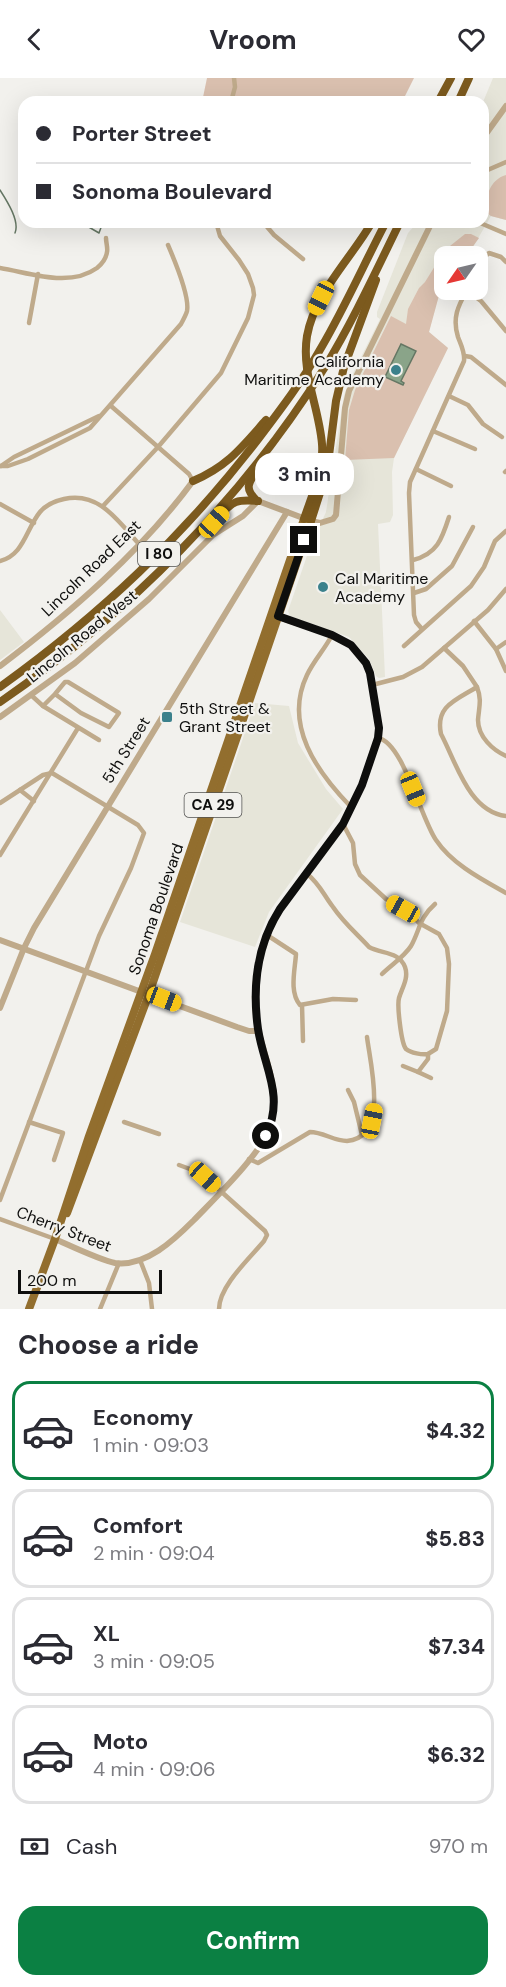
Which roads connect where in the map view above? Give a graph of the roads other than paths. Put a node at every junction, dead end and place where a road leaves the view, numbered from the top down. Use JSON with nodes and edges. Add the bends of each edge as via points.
{"nodes":[{"id":1,"x":234,"y":78,"type":"edge"},
{"id":2,"x":452,"y":78,"type":"edge"},
{"id":3,"x":469,"y":78,"type":"edge"},
{"id":4,"x":233,"y":96,"type":"edge"},
{"id":5,"x":442,"y":96,"type":"edge"},
{"id":6,"x":445,"y":96,"type":"edge"},
{"id":7,"x":461,"y":96,"type":"edge"},
{"id":8,"x":506,"y":106,"type":"edge"},
{"id":9,"x":489,"y":130,"type":"edge"},
{"id":10,"x":506,"y":162,"type":"edge"},
{"id":11,"x":489,"y":169,"type":"edge"},
{"id":12,"x":489,"y":227,"type":"edge"},
{"id":13,"x":218,"y":228,"type":"edge"},
{"id":14,"x":268,"y":228,"type":"edge"},
{"id":15,"x":368,"y":228,"type":"edge"},
{"id":16,"x":383,"y":228,"type":"edge"},
{"id":17,"x":397,"y":228,"type":"edge"},
{"id":18,"x":429,"y":228,"type":"edge"},
{"id":19,"x":506,"y":234,"type":"edge"},
{"id":20,"x":106,"y":238,"type":"dead end"},
{"id":21,"x":390,"y":242,"type":"junction"},
{"id":22,"x":168,"y":245,"type":"dead end"},
{"id":23,"x":488,"y":254,"type":"edge"},
{"id":24,"x":303,"y":259,"type":"dead end"},
{"id":25,"x":506,"y":262,"type":"edge"},
{"id":26,"x":0,"y":268,"type":"edge"},
{"id":27,"x":38,"y":274,"type":"junction"},
{"id":28,"x":461,"y":300,"type":"edge"},
{"id":29,"x":479,"y":300,"type":"edge"},
{"id":30,"x":28,"y":323,"type":"dead end"},
{"id":31,"x":506,"y":331,"type":"edge"},
{"id":32,"x":465,"y":356,"type":"junction"},
{"id":33,"x":506,"y":385,"type":"edge"},
{"id":34,"x":292,"y":395,"type":"junction"},
{"id":35,"x":449,"y":396,"type":"junction"},
{"id":36,"x":111,"y":406,"type":"junction"},
{"id":37,"x":284,"y":426,"type":"junction"},
{"id":38,"x":433,"y":431,"type":"junction"},
{"id":39,"x":502,"y":437,"type":"dead end"},
{"id":40,"x":158,"y":447,"type":"junction"},
{"id":41,"x":475,"y":449,"type":"dead end"},
{"id":42,"x":0,"y":466,"type":"edge"},
{"id":43,"x":416,"y":469,"type":"junction"},
{"id":44,"x":193,"y":481,"type":"junction"},
{"id":45,"x":452,"y":486,"type":"dead end"},
{"id":46,"x":258,"y":501,"type":"junction"},
{"id":47,"x":0,"y":504,"type":"edge"},
{"id":48,"x":103,"y":506,"type":"junction"},
{"id":49,"x":287,"y":512,"type":"junction"},
{"id":50,"x":449,"y":517,"type":"dead end"},
{"id":51,"x":308,"y":520,"type":"junction"},
{"id":52,"x":34,"y":523,"type":"junction"},
{"id":53,"x":473,"y":527,"type":"dead end"},
{"id":54,"x":506,"y":531,"type":"edge"},
{"id":55,"x":139,"y":544,"type":"junction"},
{"id":56,"x":413,"y":560,"type":"junction"},
{"id":57,"x":0,"y":561,"type":"edge"},
{"id":58,"x":166,"y":565,"type":"junction"},
{"id":59,"x":506,"y":589,"type":"edge"},
{"id":60,"x":414,"y":593,"type":"junction"},
{"id":61,"x":274,"y":616,"type":"junction"},
{"id":62,"x":474,"y":621,"type":"junction"},
{"id":63,"x":422,"y":629,"type":"junction"},
{"id":64,"x":332,"y":635,"type":"junction"},
{"id":65,"x":506,"y":642,"type":"edge"},
{"id":66,"x":404,"y":646,"type":"dead end"},
{"id":67,"x":444,"y":648,"type":"junction"},
{"id":68,"x":496,"y":649,"type":"junction"},
{"id":69,"x":0,"y":666,"type":"edge"},
{"id":70,"x":506,"y":670,"type":"edge"},
{"id":71,"x":372,"y":685,"type":"junction"},
{"id":72,"x":0,"y":687,"type":"edge"},
{"id":73,"x":477,"y":687,"type":"junction"},
{"id":74,"x":55,"y":694,"type":"junction"},
{"id":75,"x":31,"y":695,"type":"junction"},
{"id":76,"x":0,"y":702,"type":"edge"},
{"id":77,"x":43,"y":706,"type":"junction"},
{"id":78,"x":81,"y":713,"type":"junction"},
{"id":79,"x":0,"y":717,"type":"edge"},
{"id":80,"x":75,"y":726,"type":"junction"},
{"id":81,"x":378,"y":738,"type":"junction"},
{"id":82,"x":99,"y":740,"type":"dead end"},
{"id":83,"x":506,"y":756,"type":"edge"},
{"id":84,"x":52,"y":772,"type":"junction"},
{"id":85,"x":20,"y":790,"type":"junction"},
{"id":86,"x":34,"y":801,"type":"junction"},
{"id":87,"x":0,"y":803,"type":"edge"},
{"id":88,"x":107,"y":806,"type":"junction"},
{"id":89,"x":351,"y":807,"type":"junction"},
{"id":90,"x":506,"y":816,"type":"edge"},
{"id":91,"x":343,"y":824,"type":"junction"},
{"id":92,"x":0,"y":855,"type":"edge"},
{"id":93,"x":306,"y":873,"type":"junction"},
{"id":94,"x":506,"y":893,"type":"edge"},
{"id":95,"x":435,"y":904,"type":"dead end"},
{"id":96,"x":419,"y":923,"type":"junction"},
{"id":97,"x":267,"y":935,"type":"junction"},
{"id":98,"x":0,"y":940,"type":"edge"},
{"id":99,"x":24,"y":948,"type":"junction"},
{"id":100,"x":399,"y":959,"type":"junction"},
{"id":101,"x":86,"y":971,"type":"junction"},
{"id":102,"x":382,"y":974,"type":"dead end"},
{"id":103,"x":145,"y":992,"type":"junction"},
{"id":104,"x":356,"y":1000,"type":"dead end"},
{"id":105,"x":302,"y":1005,"type":"junction"},
{"id":106,"x":0,"y":1008,"type":"edge"},
{"id":107,"x":258,"y":1030,"type":"junction"},
{"id":108,"x":367,"y":1037,"type":"dead end"},
{"id":109,"x":303,"y":1041,"type":"dead end"},
{"id":110,"x":428,"y":1054,"type":"junction"},
{"id":111,"x":403,"y":1066,"type":"dead end"},
{"id":112,"x":418,"y":1072,"type":"junction"},
{"id":113,"x":431,"y":1078,"type":"dead end"},
{"id":114,"x":348,"y":1090,"type":"dead end"},
{"id":115,"x":29,"y":1122,"type":"junction"},
{"id":116,"x":124,"y":1122,"type":"dead end"},
{"id":117,"x":159,"y":1134,"type":"dead end"},
{"id":118,"x":362,"y":1135,"type":"junction"},
{"id":119,"x":249,"y":1159,"type":"junction"},
{"id":120,"x":54,"y":1160,"type":"dead end"},
{"id":121,"x":179,"y":1165,"type":"dead end"},
{"id":122,"x":221,"y":1191,"type":"junction"},
{"id":123,"x":0,"y":1200,"type":"edge"},
{"id":124,"x":0,"y":1219,"type":"edge"},
{"id":125,"x":55,"y":1239,"type":"junction"},
{"id":126,"x":140,"y":1260,"type":"junction"},
{"id":127,"x":119,"y":1263,"type":"junction"},
{"id":128,"x":29,"y":1309,"type":"edge"},
{"id":129,"x":100,"y":1309,"type":"edge"},
{"id":130,"x":152,"y":1309,"type":"edge"},
{"id":131,"x":219,"y":1309,"type":"edge"}],
"edges":[{"from":1,"to":4,"type":"street"},
{"from":2,"to":5,"type":"highway"},
{"from":2,"to":6,"type":"highway"},
{"from":3,"to":7,"type":"highway"},
{"from":8,"to":9,"type":"street"},
{"from":10,"to":11,"type":"street"},
{"from":12,"to":19,"type":"street"},
{"from":13,"to":40,"type":"street","via":[[248,274],[253,304],[220,373]]},
{"from":14,"to":24,"type":"street"},
{"from":15,"to":51,"type":"highway","number":"CA 29","via":[[321,298],[310,325],[306,361],[322,447]]},
{"from":16,"to":34,"type":"highway","number":"I 80","via":[[322,347]]},
{"from":17,"to":21,"type":"highway","number":"I 80"},
{"from":18,"to":51,"type":"street","via":[[349,391],[336,515],[327,522]]},
{"from":20,"to":27,"type":"street","via":[[105,258],[88,274],[68,279]]},
{"from":21,"to":37,"type":"highway","number":"I 80","via":[[341,340]]},
{"from":21,"to":51,"type":"highway","number":"CA 29","via":[[344,367],[329,464]]},
{"from":22,"to":36,"type":"street","via":[[187,312]]},
{"from":23,"to":25,"type":"street"},
{"from":26,"to":27,"type":"street"},
{"from":27,"to":30,"type":"street"},
{"from":28,"to":32,"type":"street","via":[[454,325]]},
{"from":29,"to":31,"type":"street"},
{"from":32,"to":33,"type":"street"},
{"from":32,"to":35,"type":"street"},
{"from":34,"to":44,"type":"highway","via":[[226,463]]},
{"from":34,"to":72,"type":"highway","number":"I 80","via":[[216,493],[168,544],[102,607]]},
{"from":35,"to":38,"type":"street"},
{"from":35,"to":39,"type":"street","via":[[468,405],[483,424]]},
{"from":36,"to":40,"type":"street"},
{"from":36,"to":42,"type":"street"},
{"from":37,"to":46,"type":"highway","via":[[271,454],[249,483],[250,493]]},
{"from":37,"to":58,"type":"highway","number":"I 80","via":[[238,486]]},
{"from":38,"to":41,"type":"street"},
{"from":38,"to":43,"type":"street"},
{"from":40,"to":44,"type":"street"},
{"from":40,"to":48,"type":"street"},
{"from":43,"to":45,"type":"street"},
{"from":43,"to":56,"type":"street","via":[[409,493]]},
{"from":44,"to":55,"type":"street","name":"Lincoln Road East"},
{"from":46,"to":49,"type":"street"},
{"from":46,"to":58,"type":"highway","via":[[231,504],[191,547]]},
{"from":46,"to":75,"type":"street","name":"Lincoln Road West","via":[[213,535],[107,637]]},
{"from":47,"to":52,"type":"street"},
{"from":48,"to":52,"type":"street","via":[[82,498],[59,500],[40,512]]},
{"from":48,"to":55,"type":"street"},
{"from":49,"to":51,"type":"street"},
{"from":49,"to":88,"type":"street","name":"5th Street"},
{"from":50,"to":56,"type":"street","via":[[442,540],[427,555]]},
{"from":51,"to":61,"type":"main road","name":"Sonoma Boulevard","number":"CA 29"},
{"from":52,"to":57,"type":"street","via":[[20,547]]},
{"from":53,"to":60,"type":"street","via":[[452,567],[426,589]]},
{"from":54,"to":63,"type":"street","via":[[495,541],[471,586]]},
{"from":55,"to":69,"type":"street","name":"Lincoln Road East"},
{"from":56,"to":60,"type":"street"},
{"from":58,"to":76,"type":"highway","number":"I 80","via":[[88,636]]},
{"from":59,"to":62,"type":"street"},
{"from":60,"to":63,"type":"street","via":[[416,622]]},
{"from":61,"to":64,"type":"street"},
{"from":61,"to":103,"type":"main road","name":"Sonoma Boulevard","number":"CA 29"},
{"from":62,"to":67,"type":"street"},
{"from":62,"to":68,"type":"street"},
{"from":63,"to":66,"type":"street"},
{"from":64,"to":71,"type":"street","via":[[351,645],[360,656]]},
{"from":64,"to":89,"type":"street","via":[[305,680],[298,705],[299,722],[311,757]]},
{"from":65,"to":68,"type":"street"},
{"from":67,"to":71,"type":"street","via":[[412,673]]},
{"from":67,"to":73,"type":"street"},
{"from":68,"to":70,"type":"street"},
{"from":71,"to":81,"type":"street","via":[[379,718]]},
{"from":73,"to":83,"type":"street","via":[[481,701],[479,729],[493,749]]},
{"from":73,"to":90,"type":"street","via":[[447,706],[440,718],[441,734],[473,797],[482,807]]},
{"from":74,"to":77,"type":"street"},
{"from":74,"to":78,"type":"street"},
{"from":74,"to":78,"type":"street","via":[[68,682],[119,713],[109,727]]},
{"from":75,"to":77,"type":"street"},
{"from":75,"to":79,"type":"street","name":"Lincoln Road West"},
{"from":77,"to":80,"type":"street"},
{"from":78,"to":80,"type":"street"},
{"from":80,"to":82,"type":"street"},
{"from":80,"to":84,"type":"street"},
{"from":81,"to":89,"type":"street"},
{"from":81,"to":94,"type":"street","via":[[393,747],[441,847],[470,872]]},
{"from":84,"to":85,"type":"street"},
{"from":84,"to":86,"type":"street"},
{"from":84,"to":88,"type":"street"},
{"from":85,"to":86,"type":"street"},
{"from":85,"to":87,"type":"street"},
{"from":86,"to":92,"type":"street"},
{"from":88,"to":99,"type":"street","name":"5th Street"},
{"from":88,"to":101,"type":"street","via":[[144,833]]},
{"from":89,"to":91,"type":"street"},
{"from":91,"to":93,"type":"street"},
{"from":91,"to":96,"type":"street","via":[[353,843],[360,875]]},
{"from":93,"to":97,"type":"street","via":[[271,923]]},
{"from":93,"to":100,"type":"street","via":[[369,947]]},
{"from":95,"to":96,"type":"street"},
{"from":96,"to":100,"type":"street","via":[[411,946]]},
{"from":96,"to":110,"type":"street","via":[[439,934],[449,955],[447,1011],[435,1049]]},
{"from":97,"to":105,"type":"street","via":[[296,954],[294,988]]},
{"from":97,"to":107,"type":"street","via":[[257,968]]},
{"from":98,"to":99,"type":"street"},
{"from":99,"to":101,"type":"street"},
{"from":99,"to":106,"type":"street","name":"5th Street"},
{"from":100,"to":102,"type":"street"},
{"from":100,"to":110,"type":"street","via":[[405,967],[406,979],[399,1000],[403,1042],[406,1049]]},
{"from":101,"to":103,"type":"street"},
{"from":101,"to":115,"type":"street"},
{"from":103,"to":107,"type":"street","via":[[249,1031]]},
{"from":103,"to":125,"type":"main road","name":"Sonoma Boulevard","number":"CA 29","via":[[74,1177]]},
{"from":104,"to":105,"type":"street","via":[[333,999]]},
{"from":105,"to":109,"type":"street"},
{"from":107,"to":119,"type":"street","via":[[274,1098],[270,1128]]},
{"from":108,"to":118,"type":"street","via":[[374,1109],[372,1121]]},
{"from":110,"to":112,"type":"street"},
{"from":111,"to":112,"type":"street"},
{"from":112,"to":113,"type":"street"},
{"from":114,"to":118,"type":"street"},
{"from":115,"to":120,"type":"street","via":[[63,1133]]},
{"from":115,"to":123,"type":"street"},
{"from":116,"to":117,"type":"street"},
{"from":118,"to":119,"type":"street","via":[[347,1141],[310,1132],[258,1163]]},
{"from":119,"to":122,"type":"street"},
{"from":121,"to":122,"type":"street","via":[[198,1172]]},
{"from":122,"to":126,"type":"street","via":[[183,1231]]},
{"from":122,"to":131,"type":"street","via":[[267,1235],[225,1289]]},
{"from":124,"to":125,"type":"street","name":"Cherry Street"},
{"from":125,"to":127,"type":"street","name":"Cherry Street"},
{"from":125,"to":128,"type":"main road","name":"Sonoma Boulevard","number":"CA 29"},
{"from":126,"to":127,"type":"street"},
{"from":126,"to":130,"type":"street","via":[[149,1283]]},
{"from":127,"to":129,"type":"street"}]}
